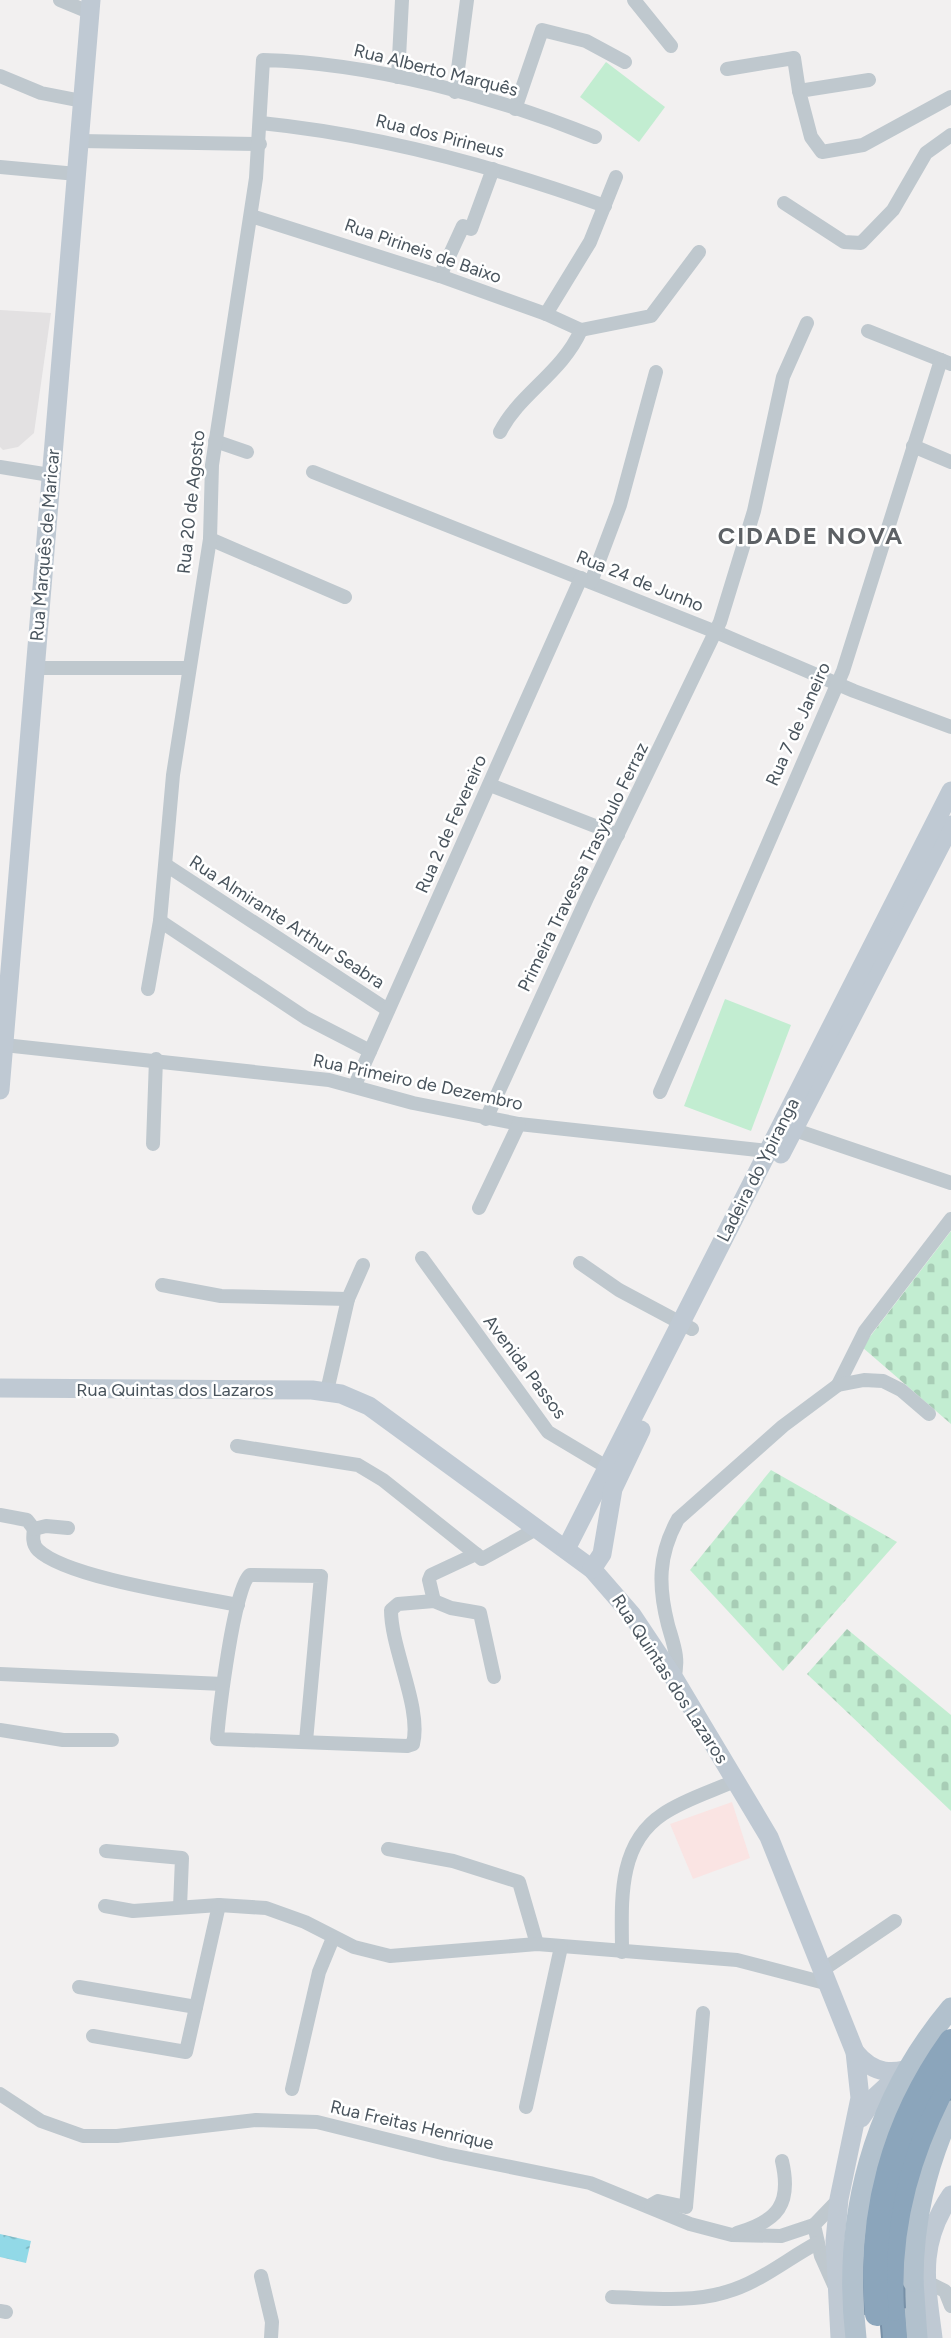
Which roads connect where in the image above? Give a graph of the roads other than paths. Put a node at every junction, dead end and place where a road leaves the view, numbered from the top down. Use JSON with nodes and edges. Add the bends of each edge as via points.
{"nodes":[{"id":1,"x":60,"y":0,"type":"edge"},
{"id":2,"x":402,"y":0,"type":"edge"},
{"id":3,"x":467,"y":0,"type":"edge"},
{"id":4,"x":634,"y":0,"type":"edge"},
{"id":5,"x":90,"y":6,"type":"edge"},
{"id":6,"x":671,"y":46,"type":"dead end"},
{"id":7,"x":263,"y":60,"type":"joint"},
{"id":8,"x":625,"y":62,"type":"dead end"},
{"id":9,"x":727,"y":69,"type":"dead end"},
{"id":10,"x":0,"y":76,"type":"edge"},
{"id":11,"x":398,"y":77,"type":"junction"},
{"id":12,"x":869,"y":80,"type":"dead end"},
{"id":13,"x":799,"y":91,"type":"junction"},
{"id":14,"x":455,"y":92,"type":"junction"},
{"id":15,"x":951,"y":97,"type":"edge"},
{"id":16,"x":82,"y":101,"type":"junction"},
{"id":17,"x":515,"y":109,"type":"junction"},
{"id":18,"x":261,"y":124,"type":"junction"},
{"id":19,"x":951,"y":135,"type":"edge"},
{"id":20,"x":595,"y":137,"type":"dead end"},
{"id":21,"x":79,"y":141,"type":"junction"},
{"id":22,"x":260,"y":144,"type":"junction"},
{"id":23,"x":0,"y":167,"type":"edge"},
{"id":24,"x":492,"y":169,"type":"junction"},
{"id":25,"x":77,"y":174,"type":"junction"},
{"id":26,"x":616,"y":177,"type":"dead end"},
{"id":27,"x":784,"y":203,"type":"dead end"},
{"id":28,"x":605,"y":206,"type":"junction"},
{"id":29,"x":251,"y":216,"type":"junction"},
{"id":30,"x":699,"y":252,"type":"dead end"},
{"id":31,"x":440,"y":276,"type":"junction"},
{"id":32,"x":546,"y":314,"type":"junction"},
{"id":33,"x":807,"y":323,"type":"dead end"},
{"id":34,"x":581,"y":330,"type":"junction"},
{"id":35,"x":868,"y":331,"type":"dead end"},
{"id":36,"x":946,"y":362,"type":"edge"},
{"id":37,"x":656,"y":372,"type":"dead end"},
{"id":38,"x":500,"y":432,"type":"dead end"},
{"id":39,"x":215,"y":441,"type":"junction"},
{"id":40,"x":913,"y":446,"type":"junction"},
{"id":41,"x":247,"y":452,"type":"dead end"},
{"id":42,"x":951,"y":463,"type":"edge"},
{"id":43,"x":0,"y":467,"type":"edge"},
{"id":44,"x":313,"y":472,"type":"dead end"},
{"id":45,"x":50,"y":475,"type":"junction"},
{"id":46,"x":210,"y":540,"type":"junction"},
{"id":47,"x":586,"y":580,"type":"junction"},
{"id":48,"x":345,"y":597,"type":"dead end"},
{"id":49,"x":716,"y":632,"type":"junction"},
{"id":50,"x":34,"y":668,"type":"junction"},
{"id":51,"x":188,"y":668,"type":"junction"},
{"id":52,"x":838,"y":684,"type":"junction"},
{"id":53,"x":951,"y":727,"type":"edge"},
{"id":54,"x":490,"y":785,"type":"junction"},
{"id":55,"x":951,"y":791,"type":"edge"},
{"id":56,"x":951,"y":825,"type":"edge"},
{"id":57,"x":618,"y":835,"type":"junction"},
{"id":58,"x":166,"y":865,"type":"junction"},
{"id":59,"x":160,"y":920,"type":"junction"},
{"id":60,"x":148,"y":989,"type":"dead end"},
{"id":61,"x":388,"y":1010,"type":"junction"},
{"id":62,"x":4,"y":1045,"type":"junction"},
{"id":63,"x":370,"y":1051,"type":"junction"},
{"id":64,"x":156,"y":1059,"type":"junction"},
{"id":65,"x":355,"y":1085,"type":"junction"},
{"id":66,"x":0,"y":1090,"type":"edge"},
{"id":67,"x":660,"y":1092,"type":"dead end"},
{"id":68,"x":486,"y":1119,"type":"junction"},
{"id":69,"x":519,"y":1124,"type":"junction"},
{"id":70,"x":787,"y":1128,"type":"junction"},
{"id":71,"x":153,"y":1144,"type":"dead end"},
{"id":72,"x":775,"y":1151,"type":"junction"},
{"id":73,"x":951,"y":1183,"type":"edge"},
{"id":74,"x":479,"y":1208,"type":"dead end"},
{"id":75,"x":951,"y":1219,"type":"edge"},
{"id":76,"x":422,"y":1258,"type":"dead end"},
{"id":77,"x":580,"y":1263,"type":"dead end"},
{"id":78,"x":363,"y":1265,"type":"dead end"},
{"id":79,"x":162,"y":1285,"type":"dead end"},
{"id":80,"x":348,"y":1299,"type":"junction"},
{"id":81,"x":687,"y":1326,"type":"junction"},
{"id":82,"x":838,"y":1385,"type":"junction"},
{"id":83,"x":0,"y":1388,"type":"edge"},
{"id":84,"x":327,"y":1391,"type":"junction"},
{"id":85,"x":929,"y":1413,"type":"dead end"},
{"id":86,"x":237,"y":1446,"type":"dead end"},
{"id":87,"x":614,"y":1470,"type":"junction"},
{"id":88,"x":0,"y":1515,"type":"edge"},
{"id":89,"x":68,"y":1528,"type":"dead end"},
{"id":90,"x":538,"y":1528,"type":"junction"},
{"id":91,"x":34,"y":1529,"type":"junction"},
{"id":92,"x":605,"y":1540,"type":"junction"},
{"id":93,"x":566,"y":1549,"type":"junction"},
{"id":94,"x":476,"y":1554,"type":"junction"},
{"id":95,"x":592,"y":1569,"type":"junction"},
{"id":96,"x":434,"y":1601,"type":"junction"},
{"id":97,"x":238,"y":1605,"type":"junction"},
{"id":98,"x":632,"y":1615,"type":"junction"},
{"id":99,"x":0,"y":1674,"type":"edge"},
{"id":100,"x":494,"y":1676,"type":"dead end"},
{"id":101,"x":674,"y":1678,"type":"junction"},
{"id":102,"x":223,"y":1684,"type":"junction"},
{"id":103,"x":0,"y":1730,"type":"edge"},
{"id":104,"x":112,"y":1740,"type":"dead end"},
{"id":105,"x":306,"y":1741,"type":"junction"},
{"id":106,"x":737,"y":1780,"type":"junction"},
{"id":107,"x":388,"y":1849,"type":"dead end"},
{"id":108,"x":106,"y":1851,"type":"dead end"},
{"id":109,"x":219,"y":1905,"type":"junction"},
{"id":110,"x":105,"y":1906,"type":"dead end"},
{"id":111,"x":180,"y":1907,"type":"junction"},
{"id":112,"x":895,"y":1921,"type":"dead end"},
{"id":113,"x":333,"y":1938,"type":"junction"},
{"id":114,"x":537,"y":1944,"type":"junction"},
{"id":115,"x":561,"y":1947,"type":"junction"},
{"id":116,"x":622,"y":1952,"type":"junction"},
{"id":117,"x":823,"y":1977,"type":"junction"},
{"id":118,"x":79,"y":1987,"type":"dead end"},
{"id":119,"x":196,"y":2007,"type":"junction"},
{"id":120,"x":951,"y":2008,"type":"edge"},
{"id":121,"x":703,"y":2013,"type":"dead end"},
{"id":122,"x":93,"y":2036,"type":"dead end"},
{"id":123,"x":951,"y":2041,"type":"edge"},
{"id":124,"x":855,"y":2052,"type":"junction"},
{"id":125,"x":951,"y":2053,"type":"edge"},
{"id":126,"x":902,"y":2072,"type":"junction"},
{"id":127,"x":951,"y":2072,"type":"edge"},
{"id":128,"x":292,"y":2089,"type":"dead end"},
{"id":129,"x":0,"y":2094,"type":"edge"},
{"id":130,"x":526,"y":2106,"type":"dead end"},
{"id":131,"x":951,"y":2111,"type":"edge"},
{"id":132,"x":855,"y":2130,"type":"junction"},
{"id":133,"x":782,"y":2161,"type":"dead end"},
{"id":134,"x":951,"y":2182,"type":"edge"},
{"id":135,"x":841,"y":2190,"type":"junction"},
{"id":136,"x":951,"y":2195,"type":"edge"},
{"id":137,"x":650,"y":2206,"type":"junction"},
{"id":138,"x":814,"y":2225,"type":"junction"},
{"id":139,"x":732,"y":2235,"type":"junction"},
{"id":140,"x":817,"y":2243,"type":"junction"},
{"id":141,"x":261,"y":2276,"type":"dead end"},
{"id":142,"x":925,"y":2281,"type":"junction"},
{"id":143,"x":835,"y":2289,"type":"junction"},
{"id":144,"x":612,"y":2297,"type":"dead end"},
{"id":145,"x":951,"y":2306,"type":"edge"},
{"id":146,"x":883,"y":2321,"type":"edge"},
{"id":147,"x":271,"y":2338,"type":"edge"},
{"id":148,"x":840,"y":2338,"type":"edge"},
{"id":149,"x":856,"y":2338,"type":"edge"},
{"id":150,"x":895,"y":2338,"type":"edge"},
{"id":151,"x":917,"y":2338,"type":"edge"},
{"id":152,"x":933,"y":2338,"type":"edge"}],
"edges":[{"from":1,"to":5,"type":"street"},
{"from":2,"to":11,"type":"street"},
{"from":3,"to":14,"type":"street"},
{"from":4,"to":6,"type":"street"},
{"from":5,"to":16,"type":"main road","name":"Rua Marquês de Maricar"},
{"from":7,"to":11,"type":"street","name":"Rua Alberto Marquês","via":[[331,64]]},
{"from":7,"to":18,"type":"street","name":"Rua 20 de Agosto"},
{"from":8,"to":17,"type":"street","via":[[586,40],[542,30]]},
{"from":9,"to":13,"type":"street","via":[[794,58]]},
{"from":10,"to":16,"type":"street","via":[[41,93]]},
{"from":11,"to":14,"type":"street","name":"Rua Alberto Marquês"},
{"from":12,"to":13,"type":"street"},
{"from":13,"to":15,"type":"street","via":[[811,137],[822,152],[863,145]]},
{"from":14,"to":17,"type":"street","name":"Rua Alberto Marquês"},
{"from":16,"to":21,"type":"main road","name":"Rua Marquês de Maricar"},
{"from":17,"to":20,"type":"street","name":"Rua Alberto Marquês"},
{"from":18,"to":22,"type":"street","name":"Rua 20 de Agosto"},
{"from":18,"to":24,"type":"street","name":"Rua dos Pirineus","via":[[372,138]]},
{"from":19,"to":27,"type":"street","via":[[926,153],[893,210],[861,243],[844,242]]},
{"from":21,"to":22,"type":"street"},
{"from":21,"to":25,"type":"main road","name":"Rua Marquês de Maricar"},
{"from":22,"to":29,"type":"street","name":"Rua 20 de Agosto"},
{"from":23,"to":25,"type":"street"},
{"from":24,"to":28,"type":"street","name":"Rua dos Pirineus"},
{"from":24,"to":31,"type":"street","via":[[471,229],[463,226]]},
{"from":25,"to":45,"type":"main road","name":"Rua Marquês de Maricar"},
{"from":26,"to":28,"type":"street"},
{"from":28,"to":32,"type":"street","via":[[581,258]]},
{"from":29,"to":31,"type":"street","name":"Rua Pirineis de Baixo"},
{"from":29,"to":39,"type":"street","name":"Rua 20 de Agosto"},
{"from":30,"to":34,"type":"street","via":[[651,316]]},
{"from":31,"to":32,"type":"street","name":"Rua Pirineis de Baixo"},
{"from":32,"to":34,"type":"street","name":"Rua Pirineis de Baixo"},
{"from":33,"to":49,"type":"street","name":"Primeira Travessa Trasybulo Ferraz","via":[[783,377],[754,511]]},
{"from":34,"to":38,"type":"street","via":[[554,370],[510,415]]},
{"from":35,"to":36,"type":"street"},
{"from":36,"to":40,"type":"street","name":"Rua 7 de Janeiro"},
{"from":37,"to":47,"type":"street","name":"Rua 2 de Fevereiro","via":[[620,505]]},
{"from":39,"to":41,"type":"street"},
{"from":39,"to":46,"type":"street","name":"Rua 20 de Agosto"},
{"from":40,"to":42,"type":"street"},
{"from":40,"to":52,"type":"street","name":"Rua 7 de Janeiro"},
{"from":43,"to":45,"type":"street"},
{"from":44,"to":47,"type":"street","name":"Rua 24 de Junho"},
{"from":45,"to":50,"type":"main road","name":"Rua Marquês de Maricar"},
{"from":46,"to":48,"type":"street"},
{"from":46,"to":51,"type":"street","name":"Rua 20 de Agosto"},
{"from":47,"to":49,"type":"street","name":"Rua 24 de Junho"},
{"from":47,"to":54,"type":"street","name":"Rua 2 de Fevereiro"},
{"from":49,"to":52,"type":"street","name":"Rua 24 de Junho"},
{"from":49,"to":57,"type":"street","name":"Primeira Travessa Trasybulo Ferraz"},
{"from":50,"to":51,"type":"street"},
{"from":50,"to":62,"type":"main road","name":"Rua Marquês de Maricar"},
{"from":51,"to":58,"type":"street","name":"Rua 20 de Agosto"},
{"from":52,"to":53,"type":"street","name":"Rua 24 de Junho"},
{"from":52,"to":67,"type":"street","name":"Rua 7 de Janeiro"},
{"from":54,"to":57,"type":"street"},
{"from":54,"to":61,"type":"street","name":"Rua 2 de Fevereiro"},
{"from":55,"to":70,"type":"main road","name":"Ladeira do Ypiranga"},
{"from":56,"to":70,"type":"main road","name":"Ladeira do Ypiranga"},
{"from":57,"to":68,"type":"street","name":"Primeira Travessa Trasybulo Ferraz"},
{"from":58,"to":59,"type":"street","name":"Rua 20 de Agosto"},
{"from":58,"to":61,"type":"street","name":"Rua Almirante Arthur Seabra"},
{"from":59,"to":60,"type":"street","name":"Rua 20 de Agosto"},
{"from":59,"to":63,"type":"street","via":[[295,1012]]},
{"from":61,"to":63,"type":"street","name":"Rua 2 de Fevereiro"},
{"from":62,"to":64,"type":"street","name":"Rua Primeiro de Dezembro"},
{"from":62,"to":66,"type":"main road","name":"Rua Marquês de Maricar"},
{"from":63,"to":65,"type":"street","name":"Rua 2 de Fevereiro"},
{"from":64,"to":65,"type":"street","name":"Rua Primeiro de Dezembro"},
{"from":64,"to":71,"type":"street"},
{"from":65,"to":68,"type":"street","name":"Rua Primeiro de Dezembro"},
{"from":68,"to":69,"type":"street","name":"Rua Primeiro de Dezembro"},
{"from":69,"to":72,"type":"street","name":"Rua Primeiro de Dezembro"},
{"from":69,"to":74,"type":"street"},
{"from":70,"to":72,"type":"main road","name":"Ladeira do Ypiranga"},
{"from":70,"to":73,"type":"street"},
{"from":72,"to":81,"type":"main road","name":"Ladeira do Ypiranga"},
{"from":75,"to":82,"type":"street","via":[[865,1331]]},
{"from":76,"to":87,"type":"street","name":"Avenida Passos","via":[[548,1432]]},
{"from":77,"to":81,"type":"street"},
{"from":78,"to":80,"type":"street"},
{"from":79,"to":80,"type":"street","via":[[233,1296]]},
{"from":80,"to":84,"type":"street"},
{"from":81,"to":87,"type":"main road","name":"Ladeira do Ypiranga"},
{"from":82,"to":85,"type":"street","via":[[883,1381]]},
{"from":82,"to":101,"type":"street","via":[[800,1412],[677,1519],[660,1576],[677,1656]]},
{"from":83,"to":84,"type":"main road","name":"Rua Quintas dos Lazaros"},
{"from":84,"to":90,"type":"main road","name":"Rua Quintas dos Lazaros","via":[[369,1406]]},
{"from":86,"to":94,"type":"street","via":[[358,1465]]},
{"from":87,"to":92,"type":"main road","name":"Ladeira do Ypiranga"},
{"from":87,"to":93,"type":"main road","name":"Ladeira do Ypiranga"},
{"from":88,"to":91,"type":"street","via":[[27,1520]]},
{"from":89,"to":91,"type":"street"},
{"from":90,"to":93,"type":"main road","name":"Rua Quintas dos Lazaros"},
{"from":90,"to":94,"type":"street","via":[[482,1559]]},
{"from":91,"to":97,"type":"street","via":[[38,1551],[71,1570]]},
{"from":92,"to":95,"type":"main road","name":"Ladeira do Ypiranga"},
{"from":92,"to":98,"type":"main road"},
{"from":93,"to":95,"type":"main road","name":"Rua Quintas dos Lazaros"},
{"from":94,"to":96,"type":"street","via":[[431,1575]]},
{"from":95,"to":98,"type":"main road","name":"Rua Quintas dos Lazaros"},
{"from":96,"to":100,"type":"street","via":[[480,1614]]},
{"from":96,"to":105,"type":"street","via":[[398,1604],[391,1610],[413,1744]]},
{"from":97,"to":102,"type":"street"},
{"from":97,"to":105,"type":"street","via":[[243,1581],[250,1575],[321,1576]]},
{"from":98,"to":101,"type":"main road","name":"Rua Quintas dos Lazaros"},
{"from":99,"to":102,"type":"street"},
{"from":101,"to":106,"type":"main road","name":"Rua Quintas dos Lazaros"},
{"from":102,"to":105,"type":"street","via":[[217,1739]]},
{"from":103,"to":104,"type":"street","via":[[63,1740]]},
{"from":106,"to":116,"type":"street","via":[[664,1813],[643,1832],[629,1858],[622,1889]]},
{"from":106,"to":117,"type":"main road","name":"Rua Quintas dos Lazaros","via":[[778,1857]]},
{"from":107,"to":114,"type":"street","via":[[453,1861],[519,1882]]},
{"from":108,"to":111,"type":"street","via":[[182,1858]]},
{"from":109,"to":111,"type":"street"},
{"from":109,"to":113,"type":"street","via":[[266,1908]]},
{"from":109,"to":119,"type":"street"},
{"from":110,"to":111,"type":"street","via":[[133,1911]]},
{"from":112,"to":117,"type":"street"},
{"from":113,"to":114,"type":"street","via":[[390,1956]]},
{"from":113,"to":128,"type":"street","via":[[319,1972]]},
{"from":114,"to":115,"type":"street"},
{"from":115,"to":116,"type":"street"},
{"from":115,"to":130,"type":"street"},
{"from":116,"to":117,"type":"street","via":[[737,1960]]},
{"from":117,"to":124,"type":"main road","name":"Rua Quintas dos Lazaros"},
{"from":118,"to":119,"type":"street"},
{"from":119,"to":122,"type":"street","via":[[186,2052]]},
{"from":120,"to":149,"type":"main road","bridge":true,"via":[[900,2082],[873,2146],[853,2243]]},
{"from":121,"to":137,"type":"street","via":[[686,2207],[658,2201]]},
{"from":123,"to":146,"type":"highway","bridge":true,"via":[[905,2121],[884,2185],[875,2245]]},
{"from":124,"to":126,"type":"main road","via":[[871,2068]]},
{"from":124,"to":132,"type":"main road","name":"Rua Quintas dos Lazaros","via":[[860,2098]]},
{"from":125,"to":126,"type":"main road"},
{"from":126,"to":132,"type":"main road","via":[[875,2096]]},
{"from":127,"to":146,"type":"highway","bridge":true,"via":[[922,2128],[902,2190]]},
{"from":129,"to":137,"type":"street","name":"Rua Freitas Henrique","via":[[41,2121],[83,2136],[256,2120],[317,2122],[590,2183]]},
{"from":131,"to":151,"type":"main road","bridge":true,"via":[[924,2182],[914,2235]]},
{"from":132,"to":135,"type":"main road","name":"Rua Quintas dos Lazaros"},
{"from":133,"to":139,"type":"street","via":[[786,2191],[780,2207],[765,2223]]},
{"from":134,"to":135,"type":"main road","via":[[879,2212],[857,2208]]},
{"from":135,"to":138,"type":"street","name":"Rua Freitas Henrique"},
{"from":135,"to":143,"type":"main road","name":"Rua Quintas dos Lazaros"},
{"from":136,"to":142,"type":"main road","via":[[932,2231]]},
{"from":137,"to":139,"type":"street","name":"Rua Freitas Henrique","via":[[690,2224]]},
{"from":138,"to":139,"type":"street","name":"Rua Freitas Henrique","via":[[781,2236]]},
{"from":138,"to":140,"type":"street"},
{"from":140,"to":143,"type":"street"},
{"from":140,"to":144,"type":"street","via":[[725,2293]]},
{"from":141,"to":147,"type":"street","via":[[272,2322]]},
{"from":142,"to":143,"type":"main road","via":[[902,2259],[878,2256],[858,2264]]},
{"from":142,"to":145,"type":"street","via":[[945,2291]]},
{"from":142,"to":152,"type":"main road"},
{"from":143,"to":148,"type":"main road","name":"Rua Quintas dos Lazaros"},
{"from":146,"to":150,"type":"highway"}]}
